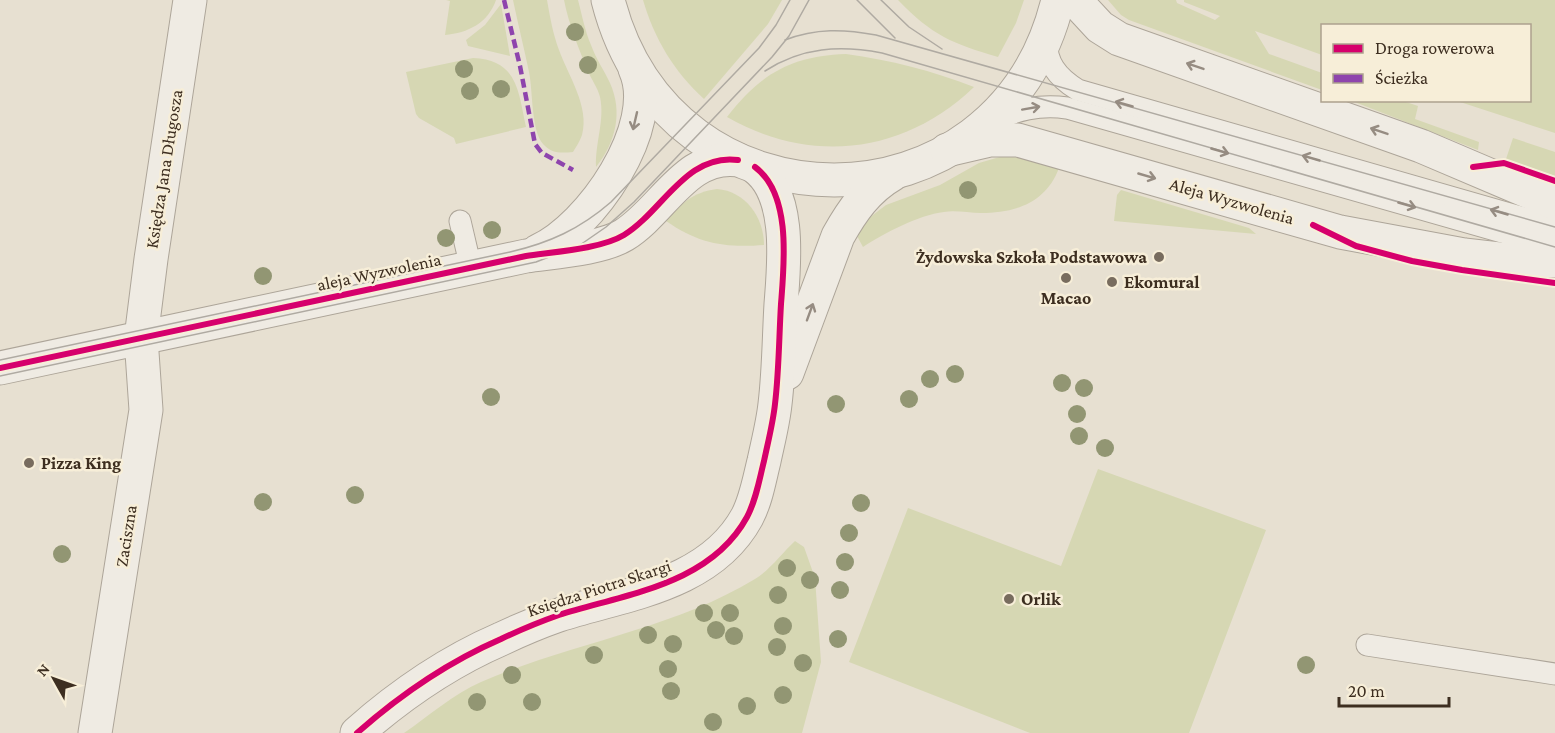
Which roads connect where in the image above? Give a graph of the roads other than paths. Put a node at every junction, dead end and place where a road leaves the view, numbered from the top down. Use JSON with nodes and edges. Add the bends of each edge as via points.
{"nodes":[{"id":1,"x":190,"y":0,"type":"edge"},
{"id":2,"x":608,"y":0,"type":"edge"},
{"id":3,"x":1058,"y":0,"type":"edge"},
{"id":4,"x":1075,"y":0,"type":"edge"},
{"id":5,"x":1047,"y":36,"type":"junction"},
{"id":6,"x":633,"y":64,"type":"junction"},
{"id":7,"x":977,"y":130,"type":"junction"},
{"id":8,"x":947,"y":150,"type":"junction"},
{"id":9,"x":747,"y":164,"type":"junction"},
{"id":10,"x":897,"y":172,"type":"junction"},
{"id":11,"x":1555,"y":203,"type":"edge"},
{"id":12,"x":460,"y":221,"type":"dead end"},
{"id":13,"x":1555,"y":227,"type":"edge"},
{"id":14,"x":1555,"y":247,"type":"edge"},
{"id":15,"x":526,"y":256,"type":"junction"},
{"id":16,"x":1555,"y":261,"type":"edge"},
{"id":17,"x":471,"y":268,"type":"junction"},
{"id":18,"x":141,"y":338,"type":"junction"},
{"id":19,"x":0,"y":368,"type":"edge"},
{"id":20,"x":775,"y":406,"type":"junction"},
{"id":21,"x":1367,"y":645,"type":"dead end"},
{"id":22,"x":1555,"y":674,"type":"edge"},
{"id":23,"x":95,"y":733,"type":"edge"},
{"id":24,"x":357,"y":733,"type":"edge"}],
"edges":[{"from":1,"to":18,"type":"street","name":"Księdza Jana Długosza"},
{"from":2,"to":6,"type":"street"},
{"from":3,"to":5,"type":"street"},
{"from":11,"to":4,"type":"street","one_way":true,"via":[[1421,146],[1119,39],[1100,27]]},
{"from":5,"to":7,"type":"street","via":[[1014,92]]},
{"from":13,"to":5,"type":"lane","one_way":true,"via":[[1078,90],[1054,70],[1048,57]]},
{"from":6,"to":9,"type":"street","via":[[678,121],[706,143]]},
{"from":6,"to":15,"type":"street","name":"aleja Wyzwolenia","one_way":true,"via":[[640,85],[638,109],[615,175],[591,208],[564,235]]},
{"from":7,"to":8,"type":"street"},
{"from":7,"to":14,"type":"lane","one_way":true,"via":[[1023,109],[1067,108]]},
{"from":8,"to":10,"type":"street"},
{"from":8,"to":16,"type":"street","name":"Aleja Wyzwolenia","one_way":true,"via":[[990,140],[1018,140],[1340,232],[1464,255]]},
{"from":9,"to":10,"type":"street","via":[[790,177],[826,181]]},
{"from":9,"to":15,"type":"street","name":"aleja Wyzwolenia","via":[[724,158],[704,164],[637,224],[605,243]]},
{"from":9,"to":20,"type":"street","name":"Księdza Piotra Skargi","via":[[770,184],[782,222],[784,262]]},
{"from":20,"to":10,"type":"street","name":"Księdza Piotra Skargi","one_way":true,"via":[[838,236],[862,198]]},
{"from":12,"to":17,"type":"lane"},
{"from":15,"to":17,"type":"street","name":"aleja Wyzwolenia"},
{"from":17,"to":18,"type":"street","name":"aleja Wyzwolenia"},
{"from":18,"to":19,"type":"street","name":"aleja Wyzwolenia"},
{"from":18,"to":23,"type":"street","name":"Zaciszna","via":[[146,410]]},
{"from":20,"to":24,"type":"street","name":"Księdza Piotra Skargi","via":[[750,510],[734,536],[713,557],[663,584],[538,622],[484,646],[401,697]]},
{"from":21,"to":22,"type":"lane"}]}
